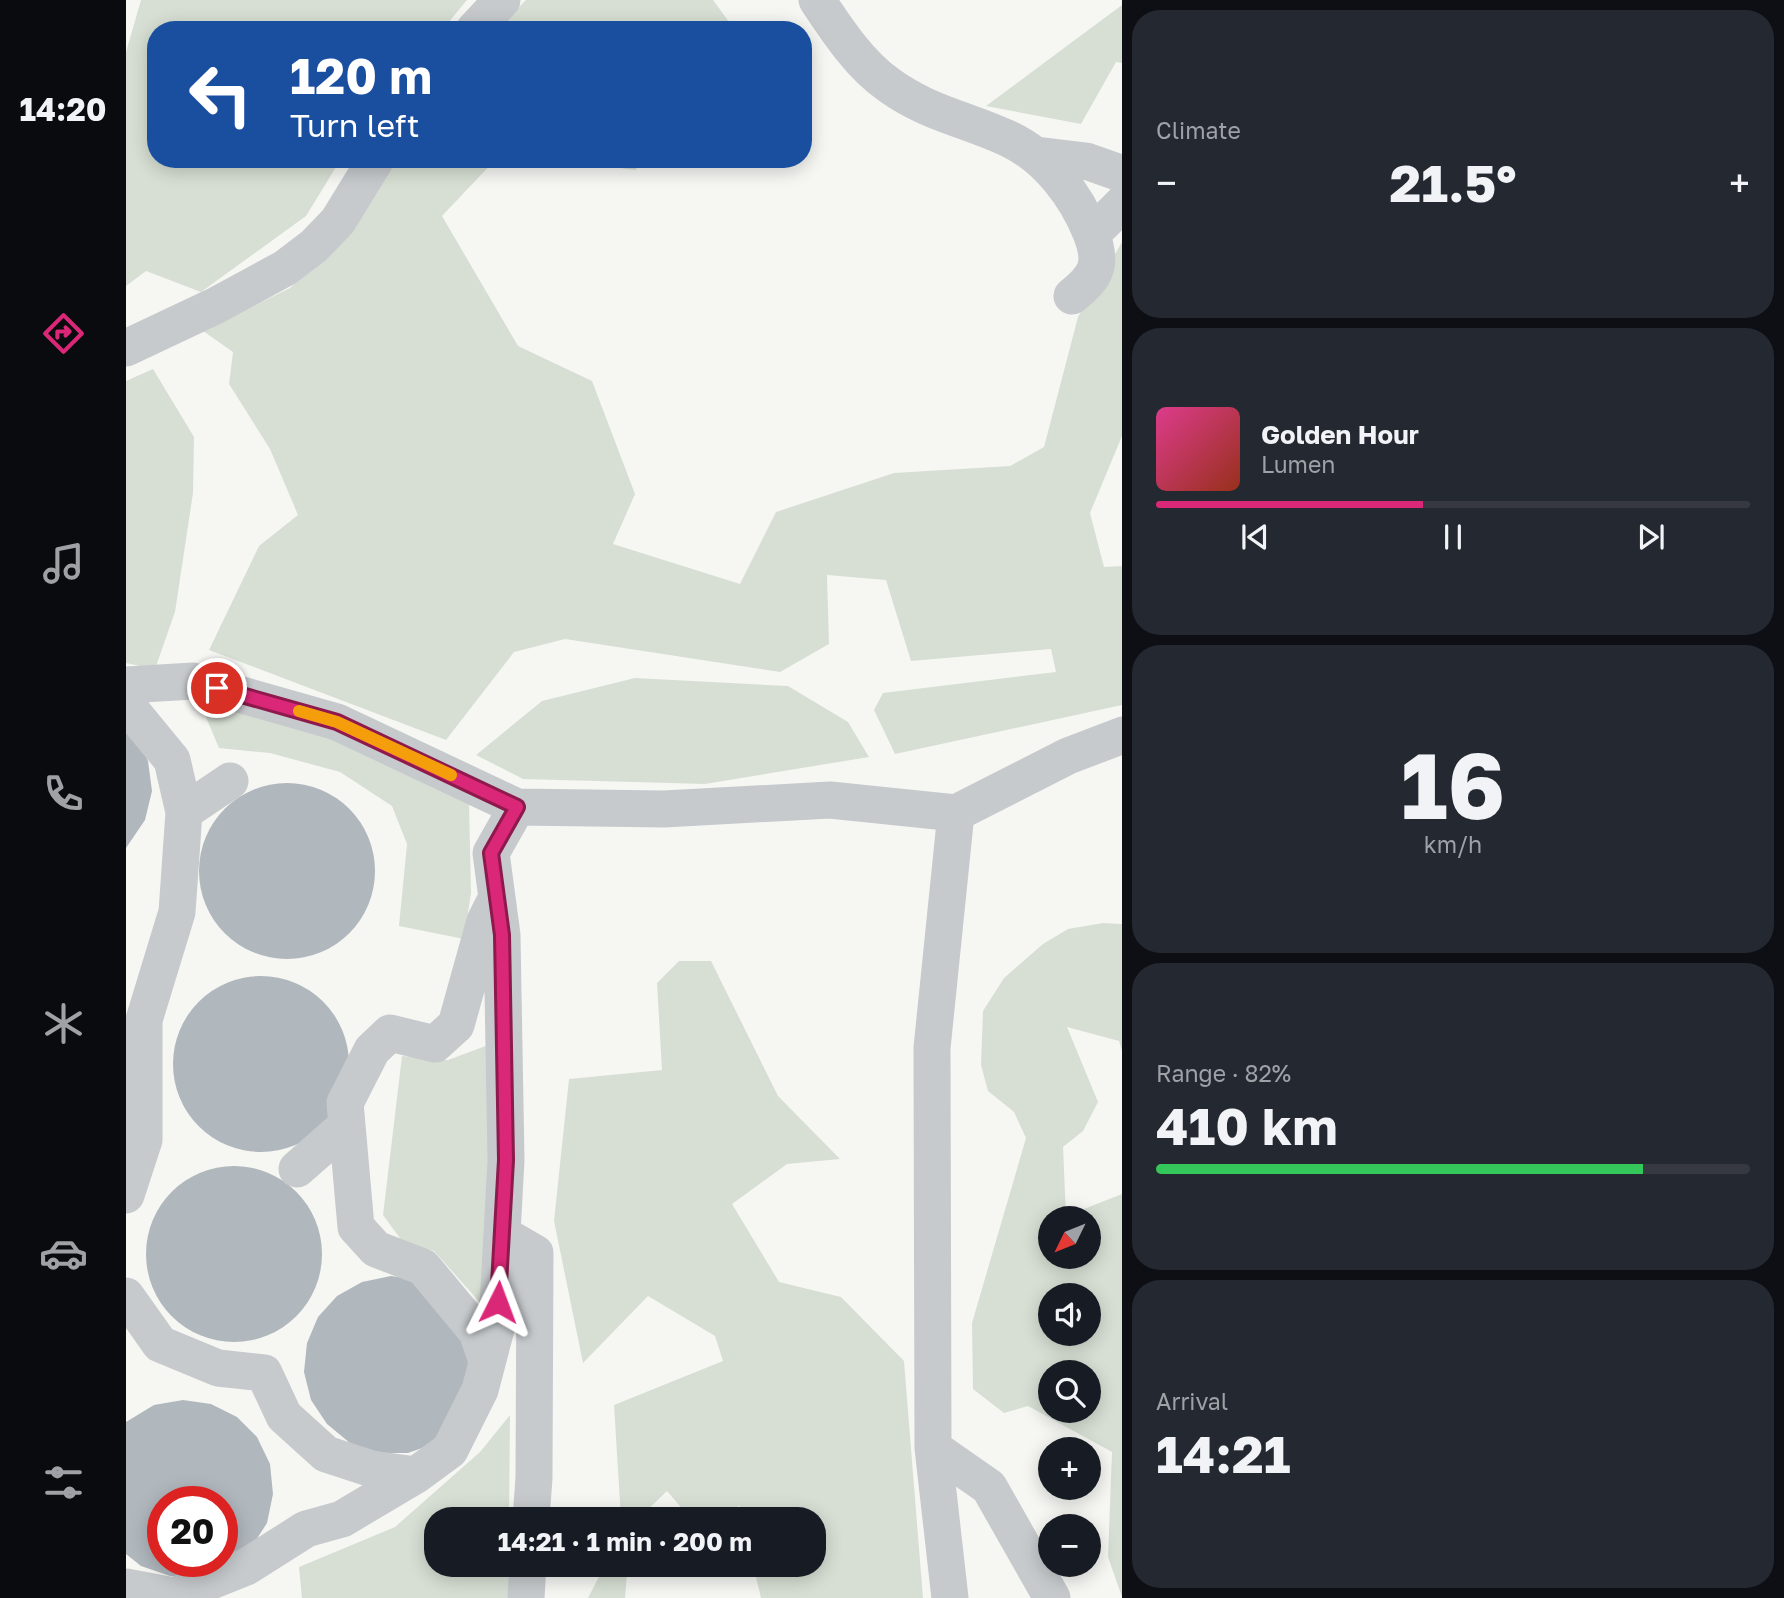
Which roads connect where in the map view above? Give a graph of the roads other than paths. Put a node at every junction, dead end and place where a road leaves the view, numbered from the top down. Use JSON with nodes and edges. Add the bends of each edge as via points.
{"nodes":[{"id":1,"x":502,"y":0,"type":"edge"},
{"id":2,"x":817,"y":0,"type":"edge"},
{"id":3,"x":482,"y":21,"type":"edge"},
{"id":4,"x":1036,"y":155,"type":"junction"},
{"id":5,"x":370,"y":168,"type":"edge"},
{"id":6,"x":1122,"y":174,"type":"edge"},
{"id":7,"x":1122,"y":203,"type":"edge"},
{"id":8,"x":1091,"y":234,"type":"junction"},
{"id":9,"x":1072,"y":296,"type":"dead end"},
{"id":10,"x":126,"y":348,"type":"edge"},
{"id":11,"x":126,"y":685,"type":"edge"},
{"id":12,"x":126,"y":704,"type":"edge"},
{"id":13,"x":1122,"y":735,"type":"edge"},
{"id":14,"x":230,"y":781,"type":"dead end"},
{"id":15,"x":517,"y":807,"type":"junction"},
{"id":16,"x":184,"y":811,"type":"junction"},
{"id":17,"x":956,"y":813,"type":"junction"},
{"id":18,"x":497,"y":898,"type":"junction"},
{"id":19,"x":346,"y":1126,"type":"junction"},
{"id":20,"x":297,"y":1169,"type":"dead end"},
{"id":21,"x":126,"y":1195,"type":"edge"},
{"id":22,"x":502,"y":1234,"type":"junction"},
{"id":23,"x":126,"y":1296,"type":"edge"},
{"id":24,"x":487,"y":1362,"type":"junction"},
{"id":25,"x":933,"y":1448,"type":"junction"},
{"id":26,"x":416,"y":1475,"type":"junction"},
{"id":27,"x":532,"y":1507,"type":"edge"},
{"id":28,"x":527,"y":1577,"type":"edge"},
{"id":29,"x":126,"y":1587,"type":"edge"},
{"id":30,"x":526,"y":1598,"type":"edge"},
{"id":31,"x":950,"y":1598,"type":"edge"},
{"id":32,"x":1052,"y":1598,"type":"edge"}],
"edges":[{"from":1,"to":3,"type":"lane"},
{"from":2,"to":4,"type":"lane","via":[[862,61],[886,83],[915,103],[1009,139]]},
{"from":4,"to":6,"type":"lane","via":[[1086,161]]},
{"from":4,"to":8,"type":"lane","via":[[1059,179]]},
{"from":5,"to":10,"type":"lane","via":[[338,220],[295,261]]},
{"from":7,"to":8,"type":"lane"},
{"from":8,"to":9,"type":"lane","via":[[1098,250],[1097,271]]},
{"from":11,"to":15,"type":"lane","via":[[193,681],[337,722]]},
{"from":12,"to":16,"type":"lane","via":[[172,760]]},
{"from":13,"to":17,"type":"lane","via":[[1068,756]]},
{"from":14,"to":16,"type":"lane"},
{"from":15,"to":17,"type":"lane","via":[[664,809],[830,800]]},
{"from":15,"to":18,"type":"lane","via":[[491,853]]},
{"from":16,"to":21,"type":"lane","via":[[177,912],[144,1020],[144,1140]]},
{"from":17,"to":25,"type":"lane","via":[[932,1048]]},
{"from":18,"to":19,"type":"lane","via":[[485,921],[456,1025],[435,1044],[390,1032],[372,1050],[345,1103]]},
{"from":18,"to":22,"type":"lane","via":[[502,935],[506,1146]]},
{"from":19,"to":20,"type":"lane"},
{"from":19,"to":24,"type":"lane","via":[[356,1227],[376,1249],[423,1267],[477,1332]]},
{"from":22,"to":24,"type":"lane","via":[[496,1325]]},
{"from":22,"to":27,"type":"lane","via":[[536,1253]]},
{"from":23,"to":26,"type":"lane","via":[[160,1344],[218,1368],[264,1373],[284,1416],[326,1454],[372,1469]]},
{"from":24,"to":26,"type":"lane","via":[[480,1390],[450,1450]]},
{"from":25,"to":31,"type":"lane"},
{"from":25,"to":32,"type":"lane","via":[[989,1487]]},
{"from":26,"to":29,"type":"lane","via":[[342,1519],[306,1528],[246,1567],[174,1596]]},
{"from":28,"to":30,"type":"lane"}]}
